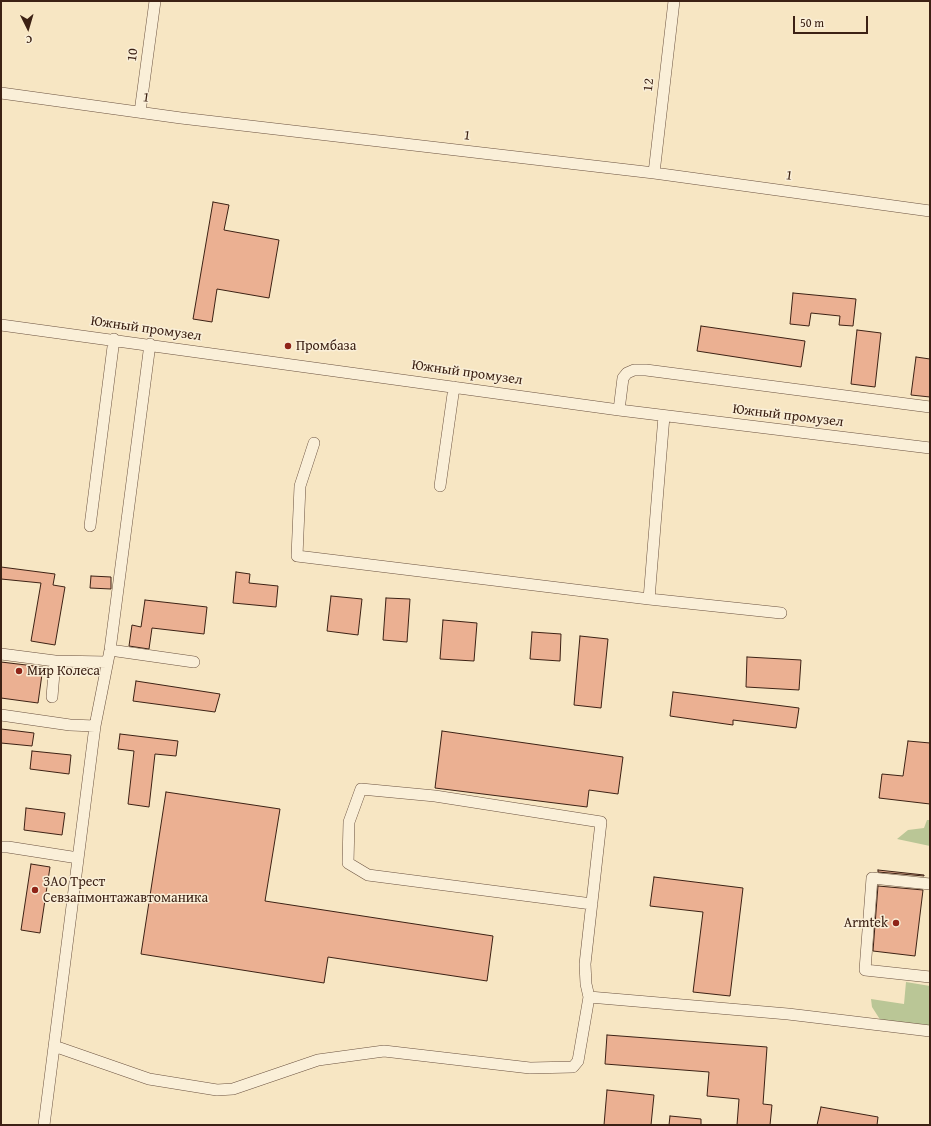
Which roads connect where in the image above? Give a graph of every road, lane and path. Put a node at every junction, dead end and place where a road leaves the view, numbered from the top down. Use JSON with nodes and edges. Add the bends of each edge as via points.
{"nodes":[{"id":1,"x":155,"y":1,"type":"edge"},
{"id":2,"x":674,"y":1,"type":"edge"},
{"id":3,"x":1,"y":93,"type":"edge"},
{"id":4,"x":140,"y":112,"type":"junction"},
{"id":5,"x":654,"y":173,"type":"junction"},
{"id":6,"x":930,"y":211,"type":"edge"},
{"id":7,"x":1,"y":325,"type":"edge"},
{"id":8,"x":114,"y":340,"type":"junction"},
{"id":9,"x":150,"y":344,"type":"junction"},
{"id":10,"x":454,"y":387,"type":"junction"},
{"id":11,"x":930,"y":406,"type":"edge"},
{"id":12,"x":619,"y":410,"type":"junction"},
{"id":13,"x":664,"y":416,"type":"junction"},
{"id":14,"x":314,"y":443,"type":"dead end"},
{"id":15,"x":930,"y":448,"type":"edge"},
{"id":16,"x":440,"y":486,"type":"dead end"},
{"id":17,"x":90,"y":526,"type":"dead end"},
{"id":18,"x":649,"y":599,"type":"junction"},
{"id":19,"x":782,"y":613,"type":"dead end"},
{"id":20,"x":110,"y":650,"type":"junction"},
{"id":21,"x":1,"y":654,"type":"edge"},
{"id":22,"x":55,"y":661,"type":"junction"},
{"id":23,"x":107,"y":662,"type":"junction"},
{"id":24,"x":194,"y":662,"type":"dead end"},
{"id":25,"x":52,"y":697,"type":"dead end"},
{"id":26,"x":1,"y":715,"type":"edge"},
{"id":27,"x":95,"y":726,"type":"junction"},
{"id":28,"x":1,"y":847,"type":"edge"},
{"id":29,"x":78,"y":858,"type":"junction"},
{"id":30,"x":930,"y":884,"type":"edge"},
{"id":31,"x":592,"y":904,"type":"junction"},
{"id":32,"x":930,"y":977,"type":"edge"},
{"id":33,"x":589,"y":997,"type":"junction"},
{"id":34,"x":930,"y":1031,"type":"edge"},
{"id":35,"x":54,"y":1046,"type":"junction"},
{"id":36,"x":44,"y":1125,"type":"edge"}],
"edges":[{"from":1,"to":4,"type":"street","name":"10","number":"10"},
{"from":2,"to":5,"type":"street","name":"12","number":"12"},
{"from":3,"to":4,"type":"street","name":"1","number":"1"},
{"from":4,"to":5,"type":"street","name":"1","number":"1"},
{"from":5,"to":6,"type":"street","name":"1","number":"1"},
{"from":7,"to":8,"type":"street","name":"Южный промузел"},
{"from":8,"to":9,"type":"street","name":"Южный промузел"},
{"from":8,"to":17,"type":"street"},
{"from":9,"to":10,"type":"street","name":"Южный промузел"},
{"from":9,"to":20,"type":"street"},
{"from":10,"to":12,"type":"street","name":"Южный промузел"},
{"from":10,"to":16,"type":"street"},
{"from":11,"to":12,"type":"street","via":[[634,370],[627,373],[624,378]]},
{"from":12,"to":13,"type":"street","name":"Южный промузел"},
{"from":13,"to":15,"type":"street","name":"Южный промузел"},
{"from":13,"to":18,"type":"street"},
{"from":14,"to":18,"type":"street","via":[[300,486],[297,556]]},
{"from":18,"to":19,"type":"street"},
{"from":20,"to":23,"type":"street"},
{"from":20,"to":24,"type":"street"},
{"from":21,"to":22,"type":"street"},
{"from":22,"to":23,"type":"street"},
{"from":22,"to":25,"type":"street"},
{"from":23,"to":27,"type":"street"},
{"from":26,"to":27,"type":"street"},
{"from":27,"to":29,"type":"street"},
{"from":28,"to":29,"type":"street"},
{"from":29,"to":35,"type":"street"},
{"from":30,"to":32,"type":"street","via":[[872,878],[865,970]]},
{"from":31,"to":31,"type":"street","via":[[368,875],[348,862],[349,822],[361,788],[435,796],[601,822]]},
{"from":31,"to":33,"type":"street","via":[[585,964]]},
{"from":33,"to":34,"type":"street","via":[[788,1014]]},
{"from":33,"to":35,"type":"street","via":[[578,1061],[573,1067],[530,1068],[384,1050],[318,1060],[233,1089],[217,1090],[149,1079]]},
{"from":35,"to":36,"type":"street"}]}
